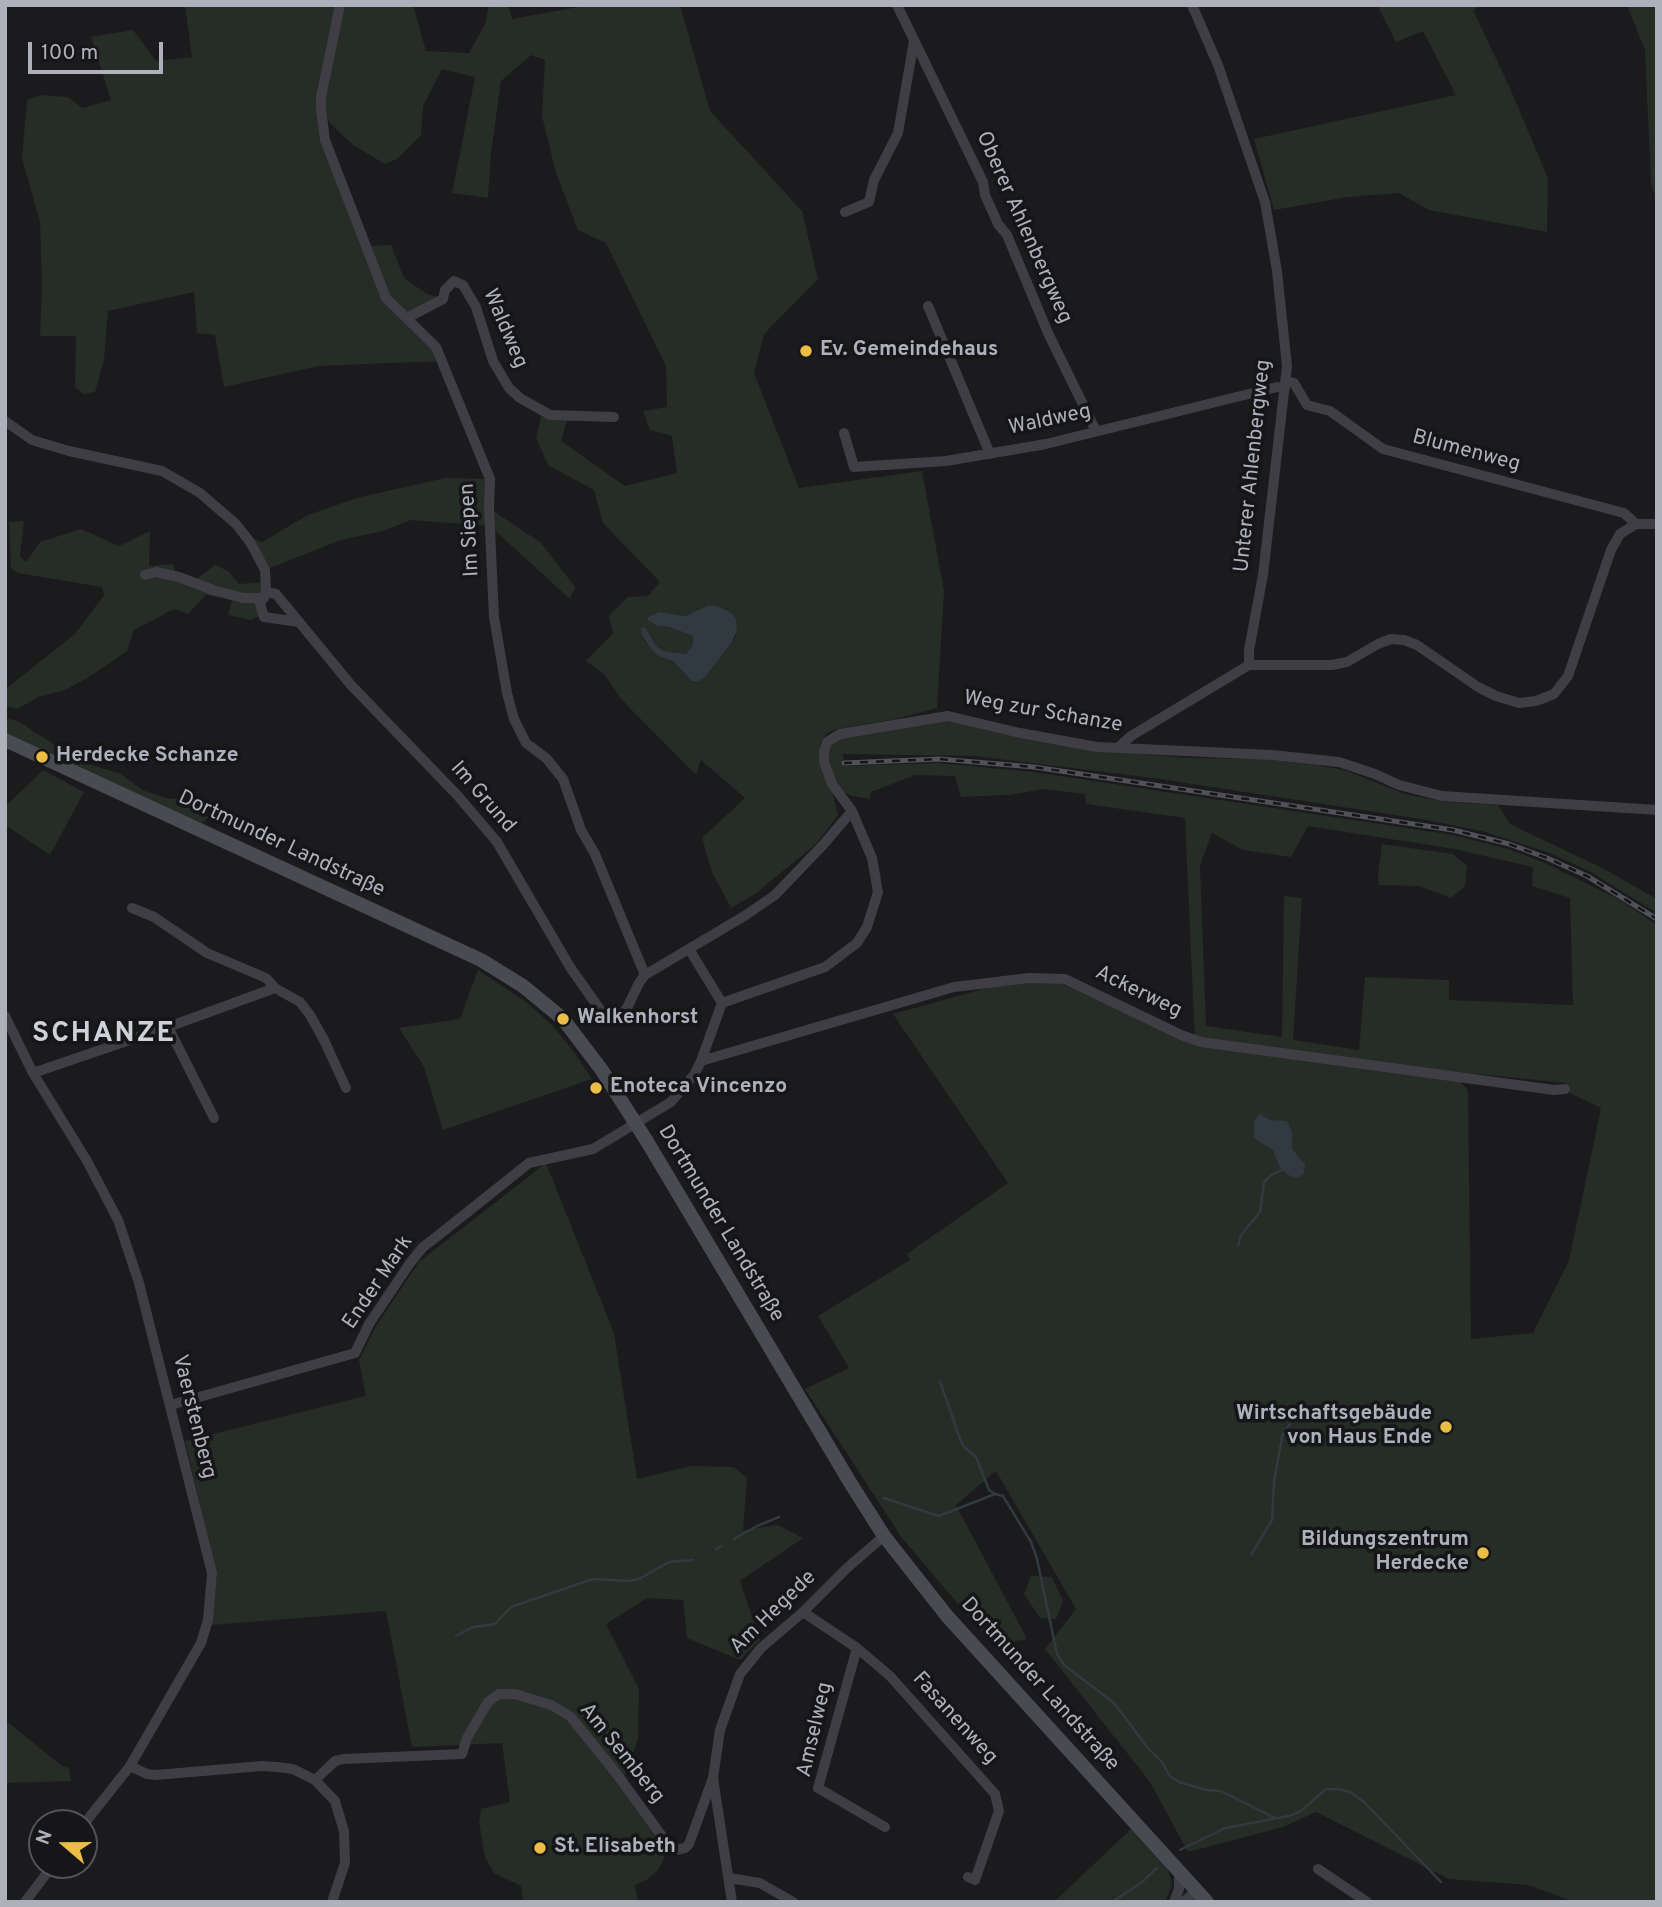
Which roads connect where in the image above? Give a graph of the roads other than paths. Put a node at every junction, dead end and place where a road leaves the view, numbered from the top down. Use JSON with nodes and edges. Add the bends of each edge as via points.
{"nodes":[{"id":1,"x":340,"y":5,"type":"edge"},
{"id":2,"x":897,"y":5,"type":"edge"},
{"id":3,"x":1192,"y":5,"type":"edge"},
{"id":4,"x":914,"y":41,"type":"junction"},
{"id":5,"x":845,"y":212,"type":"dead end"},
{"id":6,"x":928,"y":306,"type":"dead end"},
{"id":7,"x":407,"y":318,"type":"junction"},
{"id":8,"x":1285,"y":385,"type":"junction"},
{"id":9,"x":614,"y":417,"type":"dead end"},
{"id":10,"x":5,"y":421,"type":"edge"},
{"id":11,"x":1096,"y":431,"type":"junction"},
{"id":12,"x":844,"y":433,"type":"dead end"},
{"id":13,"x":990,"y":454,"type":"junction"},
{"id":14,"x":1636,"y":524,"type":"junction"},
{"id":15,"x":1657,"y":524,"type":"edge"},
{"id":16,"x":145,"y":575,"type":"dead end"},
{"id":17,"x":265,"y":595,"type":"junction"},
{"id":18,"x":299,"y":622,"type":"junction"},
{"id":19,"x":1250,"y":665,"type":"junction"},
{"id":20,"x":5,"y":740,"type":"edge"},
{"id":21,"x":1120,"y":746,"type":"junction"},
{"id":22,"x":1657,"y":810,"type":"edge"},
{"id":23,"x":852,"y":811,"type":"junction"},
{"id":24,"x":132,"y":908,"type":"dead end"},
{"id":25,"x":689,"y":949,"type":"junction"},
{"id":26,"x":645,"y":975,"type":"junction"},
{"id":27,"x":275,"y":988,"type":"junction"},
{"id":28,"x":722,"y":1003,"type":"junction"},
{"id":29,"x":5,"y":1016,"type":"edge"},
{"id":30,"x":168,"y":1027,"type":"junction"},
{"id":31,"x":701,"y":1061,"type":"junction"},
{"id":32,"x":33,"y":1073,"type":"junction"},
{"id":33,"x":346,"y":1087,"type":"dead end"},
{"id":34,"x":1565,"y":1088,"type":"dead end"},
{"id":35,"x":214,"y":1118,"type":"dead end"},
{"id":36,"x":635,"y":1123,"type":"junction"},
{"id":37,"x":171,"y":1405,"type":"junction"},
{"id":38,"x":884,"y":1536,"type":"junction"},
{"id":39,"x":803,"y":1612,"type":"junction"},
{"id":40,"x":857,"y":1648,"type":"junction"},
{"id":41,"x":130,"y":1766,"type":"junction"},
{"id":42,"x":713,"y":1777,"type":"junction"},
{"id":43,"x":315,"y":1780,"type":"junction"},
{"id":44,"x":96,"y":1809,"type":"edge"},
{"id":45,"x":885,"y":1828,"type":"dead end"},
{"id":46,"x":1318,"y":1869,"type":"dead end"},
{"id":47,"x":1179,"y":1870,"type":"junction"},
{"id":48,"x":968,"y":1877,"type":"dead end"},
{"id":49,"x":729,"y":1878,"type":"junction"},
{"id":50,"x":42,"y":1879,"type":"edge"},
{"id":51,"x":1202,"y":1896,"type":"edge"},
{"id":52,"x":25,"y":1902,"type":"edge"},
{"id":53,"x":332,"y":1902,"type":"edge"},
{"id":54,"x":732,"y":1902,"type":"edge"},
{"id":55,"x":793,"y":1902,"type":"edge"},
{"id":56,"x":1174,"y":1902,"type":"edge"},
{"id":57,"x":1183,"y":1902,"type":"edge"},
{"id":58,"x":1367,"y":1902,"type":"edge"}],
"edges":[{"from":1,"to":7,"type":"street","name":"Im Siepen","via":[[321,97],[326,140],[386,298]]},
{"from":2,"to":4,"type":"street","name":"Oberer Ahlenbergweg"},
{"from":3,"to":8,"type":"street","name":"Unterer Ahlenbergweg","via":[[1265,202],[1283,323]]},
{"from":4,"to":5,"type":"street","via":[[898,133],[874,180],[869,202]]},
{"from":4,"to":11,"type":"street","name":"Oberer Ahlenbergweg"},
{"from":6,"to":13,"type":"street"},
{"from":7,"to":9,"type":"street","name":"Waldweg","via":[[443,299],[454,281],[463,285],[476,306],[493,361],[520,398],[550,415]]},
{"from":7,"to":26,"type":"street","name":"Im Siepen","via":[[436,347],[490,479],[494,617],[514,719],[526,743],[563,779]]},
{"from":8,"to":11,"type":"street","name":"Waldweg"},
{"from":8,"to":14,"type":"street","name":"Blumenweg","via":[[1294,383],[1307,405],[1331,411],[1382,449],[1624,513]]},
{"from":8,"to":19,"type":"street","name":"Unterer Ahlenbergweg"},
{"from":10,"to":17,"type":"street","via":[[32,440],[162,471],[200,493],[250,542],[265,570]]},
{"from":11,"to":13,"type":"street","name":"Waldweg"},
{"from":12,"to":13,"type":"street","name":"Waldweg","via":[[854,467]]},
{"from":14,"to":15,"type":"street","name":"Blumenweg"},
{"from":14,"to":19,"type":"street","via":[[1620,534],[1611,550],[1568,676],[1554,694],[1536,701],[1496,696],[1405,640],[1391,639],[1332,665]]},
{"from":16,"to":17,"type":"street","via":[[167,574],[243,598]]},
{"from":17,"to":18,"type":"street","name":"Im Grund","via":[[276,594]]},
{"from":17,"to":18,"type":"street","via":[[260,604],[264,617]]},
{"from":18,"to":26,"type":"street","name":"Im Grund","via":[[351,685],[498,842],[570,967],[608,1021],[627,1008]]},
{"from":19,"to":21,"type":"street"},
{"from":20,"to":36,"type":"main road","name":"Dortmunder Landstraße","via":[[492,967],[563,1019]]},
{"from":21,"to":22,"type":"street","name":"Weg zur Schanze","via":[[1339,762],[1442,796]]},
{"from":21,"to":23,"type":"street","name":"Weg zur Schanze","via":[[1097,747],[948,716],[840,734],[827,742],[824,762],[832,784]]},
{"from":23,"to":25,"type":"street","via":[[775,895]]},
{"from":23,"to":28,"type":"street","name":"Weg zur Schanze","via":[[872,858],[878,892],[857,943],[825,967]]},
{"from":24,"to":27,"type":"street","via":[[154,917],[207,953],[266,978]]},
{"from":25,"to":26,"type":"street"},
{"from":25,"to":28,"type":"street"},
{"from":27,"to":30,"type":"street"},
{"from":27,"to":33,"type":"street","via":[[300,1002],[310,1015]]},
{"from":28,"to":31,"type":"street","name":"Ender Mark"},
{"from":29,"to":32,"type":"street","name":"Vaerstenberg"},
{"from":30,"to":32,"type":"street"},
{"from":30,"to":35,"type":"street"},
{"from":31,"to":34,"type":"street","name":"Ackerweg","via":[[954,987],[1041,978],[1065,979],[1201,1042]]},
{"from":31,"to":36,"type":"street","name":"Ender Mark","via":[[671,1102]]},
{"from":32,"to":37,"type":"street","name":"Vaerstenberg","via":[[88,1161],[118,1220]]},
{"from":36,"to":37,"type":"street","name":"Ender Mark","via":[[593,1149],[529,1163],[423,1247],[369,1324],[355,1353]]},
{"from":36,"to":38,"type":"main road","name":"Dortmunder Landstraße"},
{"from":37,"to":41,"type":"street","name":"Vaerstenberg","via":[[212,1573],[212,1598],[201,1643]]},
{"from":38,"to":39,"type":"street","name":"Am Hegede"},
{"from":38,"to":47,"type":"main road","name":"Dortmunder Landstraße","via":[[947,1616]]},
{"from":39,"to":40,"type":"street","name":"Fasanenweg"},
{"from":39,"to":42,"type":"street","name":"Am Hegede","via":[[761,1648],[740,1674],[720,1730]]},
{"from":40,"to":45,"type":"street","name":"Amselweg","via":[[818,1788]]},
{"from":40,"to":48,"type":"street","name":"Fasanenweg","via":[[890,1676],[995,1794],[999,1811],[975,1880]]},
{"from":41,"to":43,"type":"street","via":[[156,1775],[277,1767]]},
{"from":41,"to":44,"type":"street","name":"Vaerstenberg"},
{"from":42,"to":43,"type":"street","name":"Am Semberg","via":[[689,1844],[676,1850],[570,1716],[551,1705],[499,1694],[488,1702],[462,1754],[343,1759]]},
{"from":42,"to":49,"type":"street","name":"Am Hegede"},
{"from":43,"to":53,"type":"street","via":[[335,1801],[344,1831],[345,1863]]},
{"from":46,"to":58,"type":"street"},
{"from":47,"to":51,"type":"main road","name":"Dortmunder Landstraße"},
{"from":47,"to":56,"type":"street"},
{"from":49,"to":54,"type":"street","name":"Am Hegede"},
{"from":49,"to":55,"type":"street","via":[[760,1883]]},
{"from":50,"to":52,"type":"street"},
{"from":51,"to":57,"type":"street"}]}
